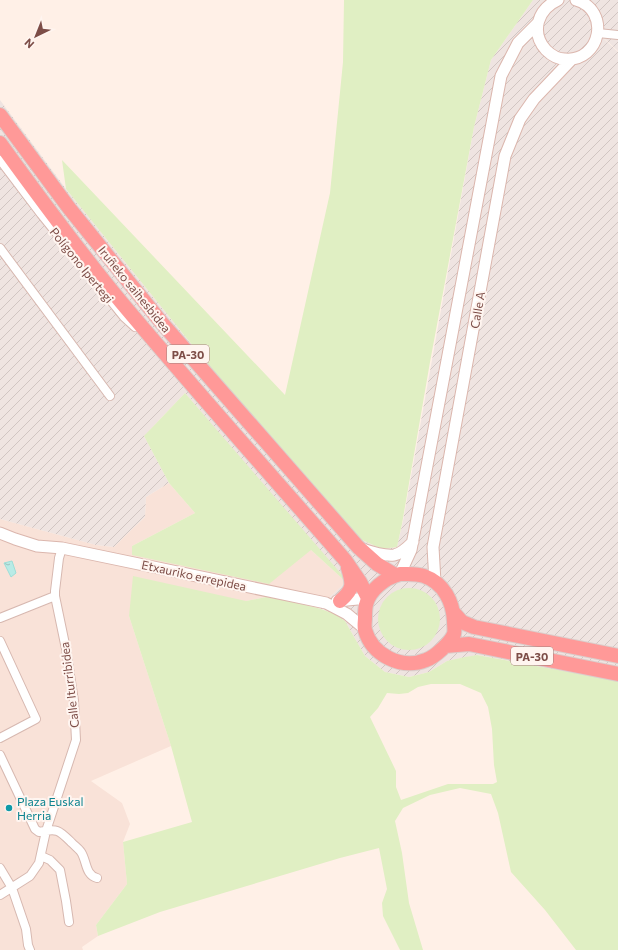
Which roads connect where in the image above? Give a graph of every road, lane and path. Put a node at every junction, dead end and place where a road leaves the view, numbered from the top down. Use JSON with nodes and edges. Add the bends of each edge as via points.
{"nodes":[{"id":1,"x":558,"y":0,"type":"edge"},
{"id":2,"x":576,"y":0,"type":"edge"},
{"id":3,"x":538,"y":23,"type":"junction"},
{"id":4,"x":598,"y":33,"type":"junction"},
{"id":5,"x":618,"y":35,"type":"edge"},
{"id":6,"x":572,"y":59,"type":"junction"},
{"id":7,"x":0,"y":115,"type":"edge"},
{"id":8,"x":0,"y":143,"type":"edge"},
{"id":9,"x":0,"y":160,"type":"edge"},
{"id":10,"x":0,"y":248,"type":"edge"},
{"id":11,"x":173,"y":363,"type":"junction"},
{"id":12,"x":110,"y":396,"type":"dead end"},
{"id":13,"x":0,"y":526,"type":"edge"},
{"id":14,"x":0,"y":533,"type":"edge"},
{"id":15,"x":413,"y":542,"type":"junction"},
{"id":16,"x":358,"y":547,"type":"junction"},
{"id":17,"x":62,"y":548,"type":"junction"},
{"id":18,"x":345,"y":560,"type":"junction"},
{"id":19,"x":398,"y":575,"type":"junction"},
{"id":20,"x":435,"y":582,"type":"junction"},
{"id":21,"x":55,"y":596,"type":"junction"},
{"id":22,"x":368,"y":598,"type":"junction"},
{"id":23,"x":340,"y":601,"type":"junction"},
{"id":24,"x":326,"y":603,"type":"junction"},
{"id":25,"x":454,"y":613,"type":"junction"},
{"id":26,"x":0,"y":618,"type":"edge"},
{"id":27,"x":365,"y":629,"type":"junction"},
{"id":28,"x":0,"y":641,"type":"edge"},
{"id":29,"x":445,"y":646,"type":"junction"},
{"id":30,"x":618,"y":656,"type":"edge"},
{"id":31,"x":618,"y":674,"type":"edge"},
{"id":32,"x":0,"y":738,"type":"edge"},
{"id":33,"x":0,"y":755,"type":"edge"},
{"id":34,"x":46,"y":830,"type":"junction"},
{"id":35,"x":41,"y":856,"type":"junction"},
{"id":36,"x":0,"y":868,"type":"edge"},
{"id":37,"x":97,"y":878,"type":"dead end"},
{"id":38,"x":12,"y":888,"type":"junction"},
{"id":39,"x":0,"y":895,"type":"edge"},
{"id":40,"x":69,"y":922,"type":"dead end"},
{"id":41,"x":28,"y":949,"type":"edge"}],
"edges":[{"from":1,"to":3,"type":"street","name":"Calle A","via":[[547,6]]},
{"from":2,"to":4,"type":"street","via":[[592,11],[596,18]]},
{"from":3,"to":6,"type":"street","via":[[539,39],[546,50],[556,57]]},
{"from":3,"to":15,"type":"street","name":"Calle A","via":[[518,43],[501,76]]},
{"from":4,"to":5,"type":"street"},
{"from":4,"to":6,"type":"street","name":"Calle A","via":[[592,48],[580,57]]},
{"from":6,"to":20,"type":"street","name":"Calle A","via":[[534,99],[520,119],[505,156],[433,547]]},
{"from":7,"to":16,"type":"highway","name":"Iruñeko saihesbidea","number":"PA-30","via":[[69,208],[161,322]]},
{"from":8,"to":11,"type":"highway","name":"Iruñeko saihesbidea","number":"PA-30","via":[[55,218]]},
{"from":9,"to":11,"type":"street","name":"Polígono Ipertegi","via":[[124,317]]},
{"from":10,"to":12,"type":"street"},
{"from":11,"to":18,"type":"highway","name":"Iruñeko saihesbidea","number":"PA-30"},
{"from":13,"to":17,"type":"street","name":"Etxauriko errepidea"},
{"from":14,"to":17,"type":"street","name":"Etxauriko errepidea","via":[[38,546]]},
{"from":15,"to":16,"type":"street","via":[[406,550],[395,555],[375,553]]},
{"from":15,"to":19,"type":"street","name":"Calle A"},
{"from":16,"to":19,"type":"highway","name":"Iruñeko saihesbidea","number":"PA-30","via":[[378,564]]},
{"from":17,"to":21,"type":"street","name":"Calle Iturribidea"},
{"from":17,"to":24,"type":"street","name":"Etxauriko errepidea"},
{"from":18,"to":22,"type":"highway","name":"Iruñeko saihesbidea","number":"PA-30"},
{"from":18,"to":23,"type":"highway","name":"Iruñeko saihesbidea","number":"PA-30","via":[[352,587]]},
{"from":19,"to":20,"type":"highway","number":"PA-30","via":[[424,576]]},
{"from":19,"to":22,"type":"highway","via":[[384,581]]},
{"from":20,"to":25,"type":"highway","number":"PA-30","via":[[444,591]]},
{"from":21,"to":26,"type":"street"},
{"from":21,"to":34,"type":"street","name":"Calle Iturribidea","via":[[74,701],[76,740]]},
{"from":22,"to":23,"type":"street","name":"Etxauriko errepidea"},
{"from":22,"to":27,"type":"highway","number":"PA-30","via":[[365,606]]},
{"from":23,"to":24,"type":"street","name":"Etxauriko errepidea"},
{"from":24,"to":27,"type":"street","name":"Etxauriko errepidea","via":[[347,614]]},
{"from":25,"to":29,"type":"highway","number":"PA-30","via":[[454,633]]},
{"from":25,"to":30,"type":"highway","number":"PA-30","via":[[462,622],[474,627]]},
{"from":27,"to":29,"type":"highway","number":"PA-30","via":[[371,643],[382,655],[396,662],[411,664],[426,660]]},
{"from":28,"to":32,"type":"street","via":[[36,719]]},
{"from":29,"to":31,"type":"highway","number":"PA-30","via":[[469,644]]},
{"from":33,"to":34,"type":"street","via":[[35,829],[39,832]]},
{"from":34,"to":35,"type":"street","name":"Calle Iturribidea"},
{"from":34,"to":37,"type":"street","via":[[62,833],[81,852],[89,874]]},
{"from":35,"to":38,"type":"street","name":"Calle Iturribidea","via":[[30,876]]},
{"from":35,"to":40,"type":"street","via":[[50,860],[60,870]]},
{"from":36,"to":38,"type":"street"},
{"from":38,"to":39,"type":"street","name":"Calle Iturribidea"},
{"from":38,"to":41,"type":"street","via":[[26,929]]}]}
